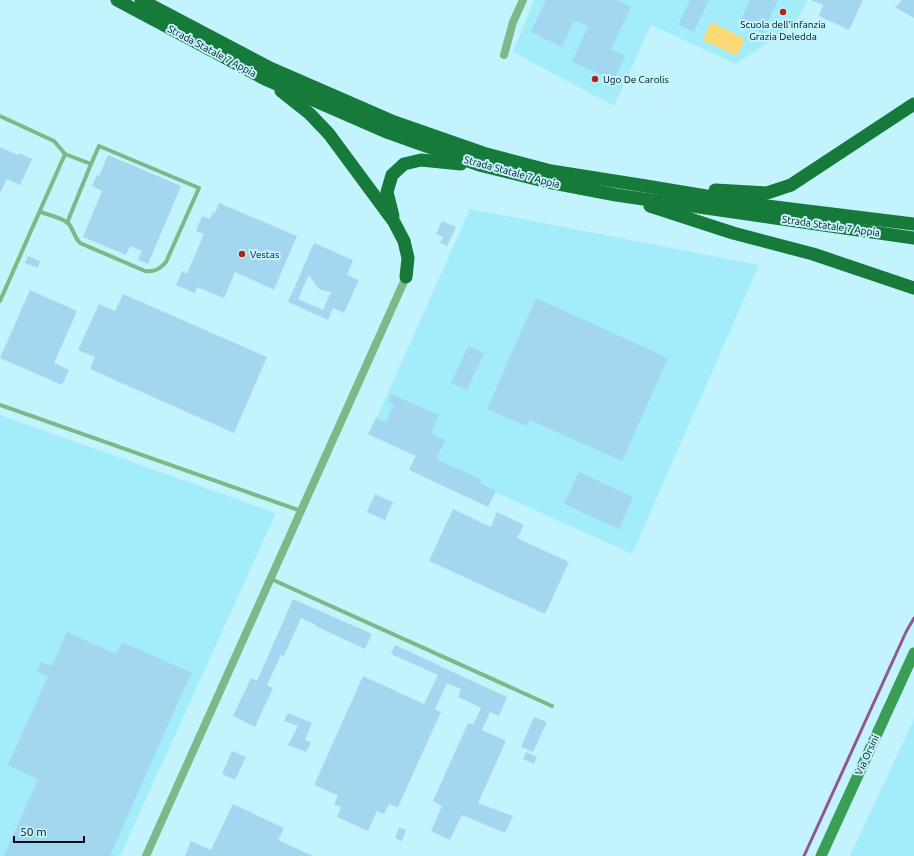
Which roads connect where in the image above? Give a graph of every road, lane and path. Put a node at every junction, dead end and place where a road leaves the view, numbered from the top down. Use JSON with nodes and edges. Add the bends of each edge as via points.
{"nodes":[{"id":1,"x":117,"y":0,"type":"edge"},
{"id":2,"x":141,"y":0,"type":"edge"},
{"id":3,"x":523,"y":0,"type":"edge"},
{"id":4,"x":504,"y":55,"type":"dead end"},
{"id":5,"x":265,"y":79,"type":"junction"},
{"id":6,"x":914,"y":104,"type":"edge"},
{"id":7,"x":0,"y":116,"type":"edge"},
{"id":8,"x":65,"y":154,"type":"junction"},
{"id":9,"x":91,"y":164,"type":"junction"},
{"id":10,"x":479,"y":165,"type":"junction"},
{"id":11,"x":646,"y":186,"type":"junction"},
{"id":12,"x":616,"y":195,"type":"junction"},
{"id":13,"x":40,"y":212,"type":"junction"},
{"id":14,"x":394,"y":222,"type":"junction"},
{"id":15,"x":67,"y":223,"type":"junction"},
{"id":16,"x":914,"y":224,"type":"edge"},
{"id":17,"x":914,"y":238,"type":"edge"},
{"id":18,"x":406,"y":277,"type":"joint"},
{"id":19,"x":914,"y":288,"type":"edge"},
{"id":20,"x":0,"y":301,"type":"edge"},
{"id":21,"x":0,"y":405,"type":"edge"},
{"id":22,"x":301,"y":512,"type":"junction"},
{"id":23,"x":271,"y":579,"type":"junction"},
{"id":24,"x":914,"y":653,"type":"edge"},
{"id":25,"x":552,"y":706,"type":"dead end"},
{"id":26,"x":146,"y":856,"type":"edge"},
{"id":27,"x":821,"y":856,"type":"edge"}],
"edges":[{"from":1,"to":5,"type":"highway","name":"Strada Statale 7 Appia"},
{"from":2,"to":11,"type":"highway","name":"Strada Statale 7 Appia","via":[[270,68],[394,122],[483,153],[551,171]]},
{"from":3,"to":4,"type":"street","via":[[513,22]]},
{"from":5,"to":10,"type":"highway","name":"Strada Statale 7 Appia","via":[[389,133]]},
{"from":5,"to":14,"type":"highway","via":[[310,114],[330,134]]},
{"from":6,"to":11,"type":"highway","via":[[791,185],[767,193]]},
{"from":7,"to":8,"type":"lane","via":[[54,141]]},
{"from":8,"to":9,"type":"lane"},
{"from":8,"to":13,"type":"lane"},
{"from":9,"to":15,"type":"lane"},
{"from":9,"to":15,"type":"lane","via":[[99,146],[199,188],[166,262],[151,272],[80,243]]},
{"from":10,"to":12,"type":"highway","name":"Strada Statale 7 Appia"},
{"from":10,"to":14,"type":"highway","via":[[421,160],[404,164],[392,175],[387,192]]},
{"from":11,"to":16,"type":"highway","name":"Strada Statale 7 Appia","via":[[767,206]]},
{"from":12,"to":17,"type":"highway","name":"Strada Statale 7 Appia"},
{"from":12,"to":19,"type":"highway","via":[[733,233],[813,254]]},
{"from":13,"to":15,"type":"lane"},
{"from":13,"to":20,"type":"lane"},
{"from":14,"to":18,"type":"highway","via":[[404,240],[408,258]]},
{"from":18,"to":22,"type":"street"},
{"from":21,"to":22,"type":"lane"},
{"from":22,"to":23,"type":"street"},
{"from":23,"to":25,"type":"lane"},
{"from":23,"to":26,"type":"street"},
{"from":24,"to":27,"type":"main road","name":"Via Orsini"}]}
